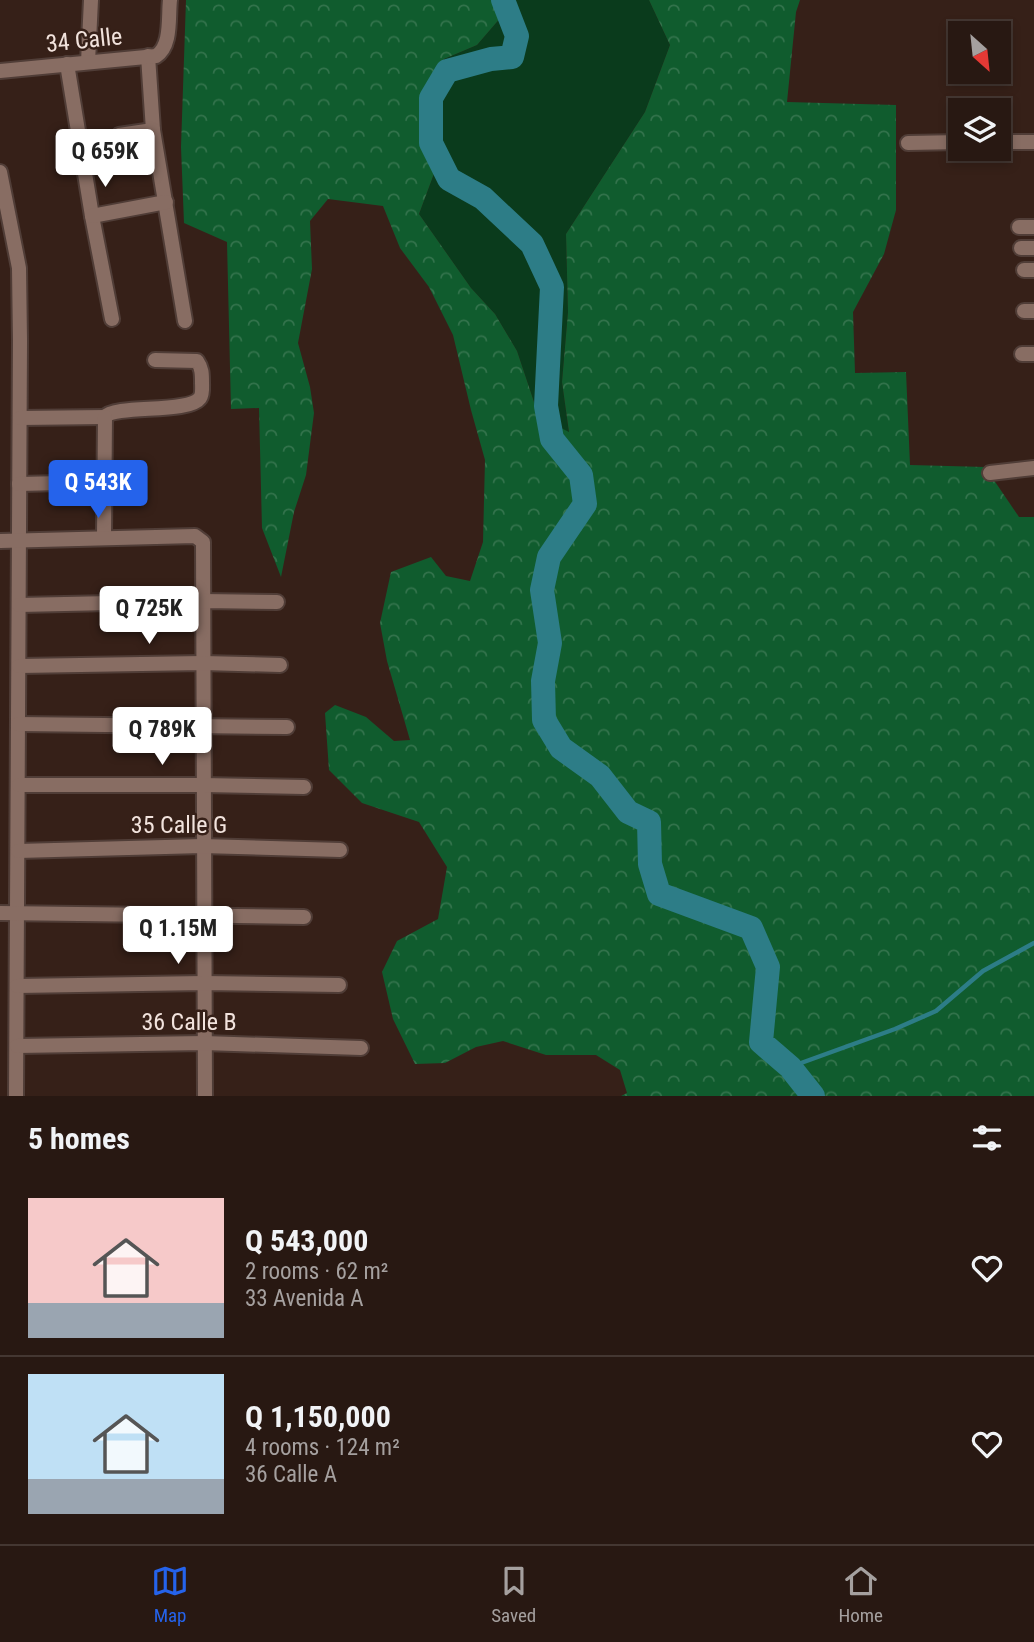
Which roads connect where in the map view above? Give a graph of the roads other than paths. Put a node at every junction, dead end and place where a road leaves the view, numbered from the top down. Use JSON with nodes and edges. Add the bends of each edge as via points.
{"nodes":[{"id":1,"x":91,"y":0,"type":"edge"},
{"id":2,"x":170,"y":0,"type":"edge"},
{"id":3,"x":148,"y":56,"type":"junction"},
{"id":4,"x":88,"y":62,"type":"junction"},
{"id":5,"x":67,"y":64,"type":"junction"},
{"id":6,"x":0,"y":71,"type":"edge"},
{"id":7,"x":153,"y":130,"type":"junction"},
{"id":8,"x":119,"y":135,"type":"dead end"},
{"id":9,"x":948,"y":142,"type":"edge"},
{"id":10,"x":1011,"y":142,"type":"edge"},
{"id":11,"x":1034,"y":142,"type":"edge"},
{"id":12,"x":908,"y":143,"type":"dead end"},
{"id":13,"x":0,"y":172,"type":"edge"},
{"id":14,"x":166,"y":202,"type":"junction"},
{"id":15,"x":92,"y":216,"type":"junction"},
{"id":16,"x":112,"y":319,"type":"dead end"},
{"id":17,"x":185,"y":321,"type":"dead end"},
{"id":18,"x":155,"y":360,"type":"dead end"},
{"id":19,"x":105,"y":417,"type":"junction"},
{"id":20,"x":20,"y":418,"type":"junction"},
{"id":21,"x":1034,"y":468,"type":"edge"},
{"id":22,"x":990,"y":473,"type":"dead end"},
{"id":23,"x":104,"y":482,"type":"junction"},
{"id":24,"x":19,"y":484,"type":"junction"},
{"id":25,"x":104,"y":537,"type":"junction"},
{"id":26,"x":0,"y":541,"type":"edge"},
{"id":27,"x":20,"y":541,"type":"junction"},
{"id":28,"x":203,"y":601,"type":"junction"},
{"id":29,"x":277,"y":602,"type":"dead end"},
{"id":30,"x":19,"y":605,"type":"junction"},
{"id":31,"x":203,"y":663,"type":"junction"},
{"id":32,"x":280,"y":665,"type":"dead end"},
{"id":33,"x":19,"y":666,"type":"junction"},
{"id":34,"x":18,"y":724,"type":"junction"},
{"id":35,"x":204,"y":725,"type":"junction"},
{"id":36,"x":287,"y":727,"type":"dead end"},
{"id":37,"x":19,"y":785,"type":"junction"},
{"id":38,"x":203,"y":785,"type":"junction"},
{"id":39,"x":304,"y":788,"type":"dead end"},
{"id":40,"x":202,"y":846,"type":"junction"},
{"id":41,"x":340,"y":850,"type":"dead end"},
{"id":42,"x":18,"y":851,"type":"junction"},
{"id":43,"x":0,"y":913,"type":"edge"},
{"id":44,"x":18,"y":914,"type":"junction"},
{"id":45,"x":205,"y":914,"type":"junction"},
{"id":46,"x":304,"y":918,"type":"dead end"},
{"id":47,"x":204,"y":983,"type":"junction"},
{"id":48,"x":339,"y":985,"type":"dead end"},
{"id":49,"x":17,"y":986,"type":"junction"},
{"id":50,"x":204,"y":1043,"type":"junction"},
{"id":51,"x":17,"y":1046,"type":"junction"},
{"id":52,"x":360,"y":1048,"type":"dead end"},
{"id":53,"x":16,"y":1096,"type":"edge"},
{"id":54,"x":205,"y":1096,"type":"edge"}],
"edges":[{"from":1,"to":4,"type":"street"},
{"from":2,"to":3,"type":"street","name":"34 Calle","via":[[166,45],[156,56]]},
{"from":3,"to":4,"type":"street","name":"34 Calle"},
{"from":3,"to":7,"type":"street"},
{"from":4,"to":5,"type":"street","name":"34 Calle"},
{"from":5,"to":6,"type":"street","name":"34 Calle"},
{"from":5,"to":15,"type":"street"},
{"from":7,"to":8,"type":"street"},
{"from":7,"to":14,"type":"street"},
{"from":9,"to":12,"type":"street"},
{"from":10,"to":11,"type":"street"},
{"from":13,"to":20,"type":"street","via":[[19,268]]},
{"from":14,"to":15,"type":"street"},
{"from":14,"to":17,"type":"street"},
{"from":15,"to":16,"type":"street"},
{"from":18,"to":19,"type":"street","via":[[197,361],[202,369],[199,400],[152,410],[113,411]]},
{"from":19,"to":20,"type":"street"},
{"from":19,"to":23,"type":"street"},
{"from":20,"to":24,"type":"street"},
{"from":21,"to":22,"type":"street"},
{"from":23,"to":24,"type":"street"},
{"from":23,"to":25,"type":"street"},
{"from":24,"to":27,"type":"street"},
{"from":25,"to":27,"type":"street"},
{"from":25,"to":28,"type":"street","via":[[200,538],[204,547]]},
{"from":26,"to":27,"type":"street"},
{"from":27,"to":30,"type":"street"},
{"from":28,"to":29,"type":"street"},
{"from":28,"to":30,"type":"street"},
{"from":28,"to":31,"type":"street"},
{"from":30,"to":33,"type":"street"},
{"from":31,"to":32,"type":"street"},
{"from":31,"to":33,"type":"street"},
{"from":31,"to":35,"type":"street"},
{"from":33,"to":34,"type":"street"},
{"from":34,"to":35,"type":"street"},
{"from":34,"to":37,"type":"street"},
{"from":35,"to":36,"type":"street"},
{"from":35,"to":38,"type":"street"},
{"from":37,"to":38,"type":"street"},
{"from":37,"to":42,"type":"street"},
{"from":38,"to":39,"type":"street"},
{"from":38,"to":40,"type":"street"},
{"from":40,"to":41,"type":"street","name":"35 Calle G"},
{"from":40,"to":42,"type":"street","name":"35 Calle G"},
{"from":40,"to":45,"type":"street"},
{"from":42,"to":44,"type":"street"},
{"from":43,"to":44,"type":"street"},
{"from":44,"to":45,"type":"street"},
{"from":44,"to":49,"type":"street"},
{"from":45,"to":46,"type":"street"},
{"from":45,"to":47,"type":"street"},
{"from":47,"to":48,"type":"street"},
{"from":47,"to":49,"type":"street"},
{"from":47,"to":50,"type":"street"},
{"from":49,"to":51,"type":"street"},
{"from":50,"to":51,"type":"street","name":"36 Calle B"},
{"from":50,"to":52,"type":"street","name":"36 Calle B"},
{"from":50,"to":54,"type":"street"},
{"from":51,"to":53,"type":"street"}]}
